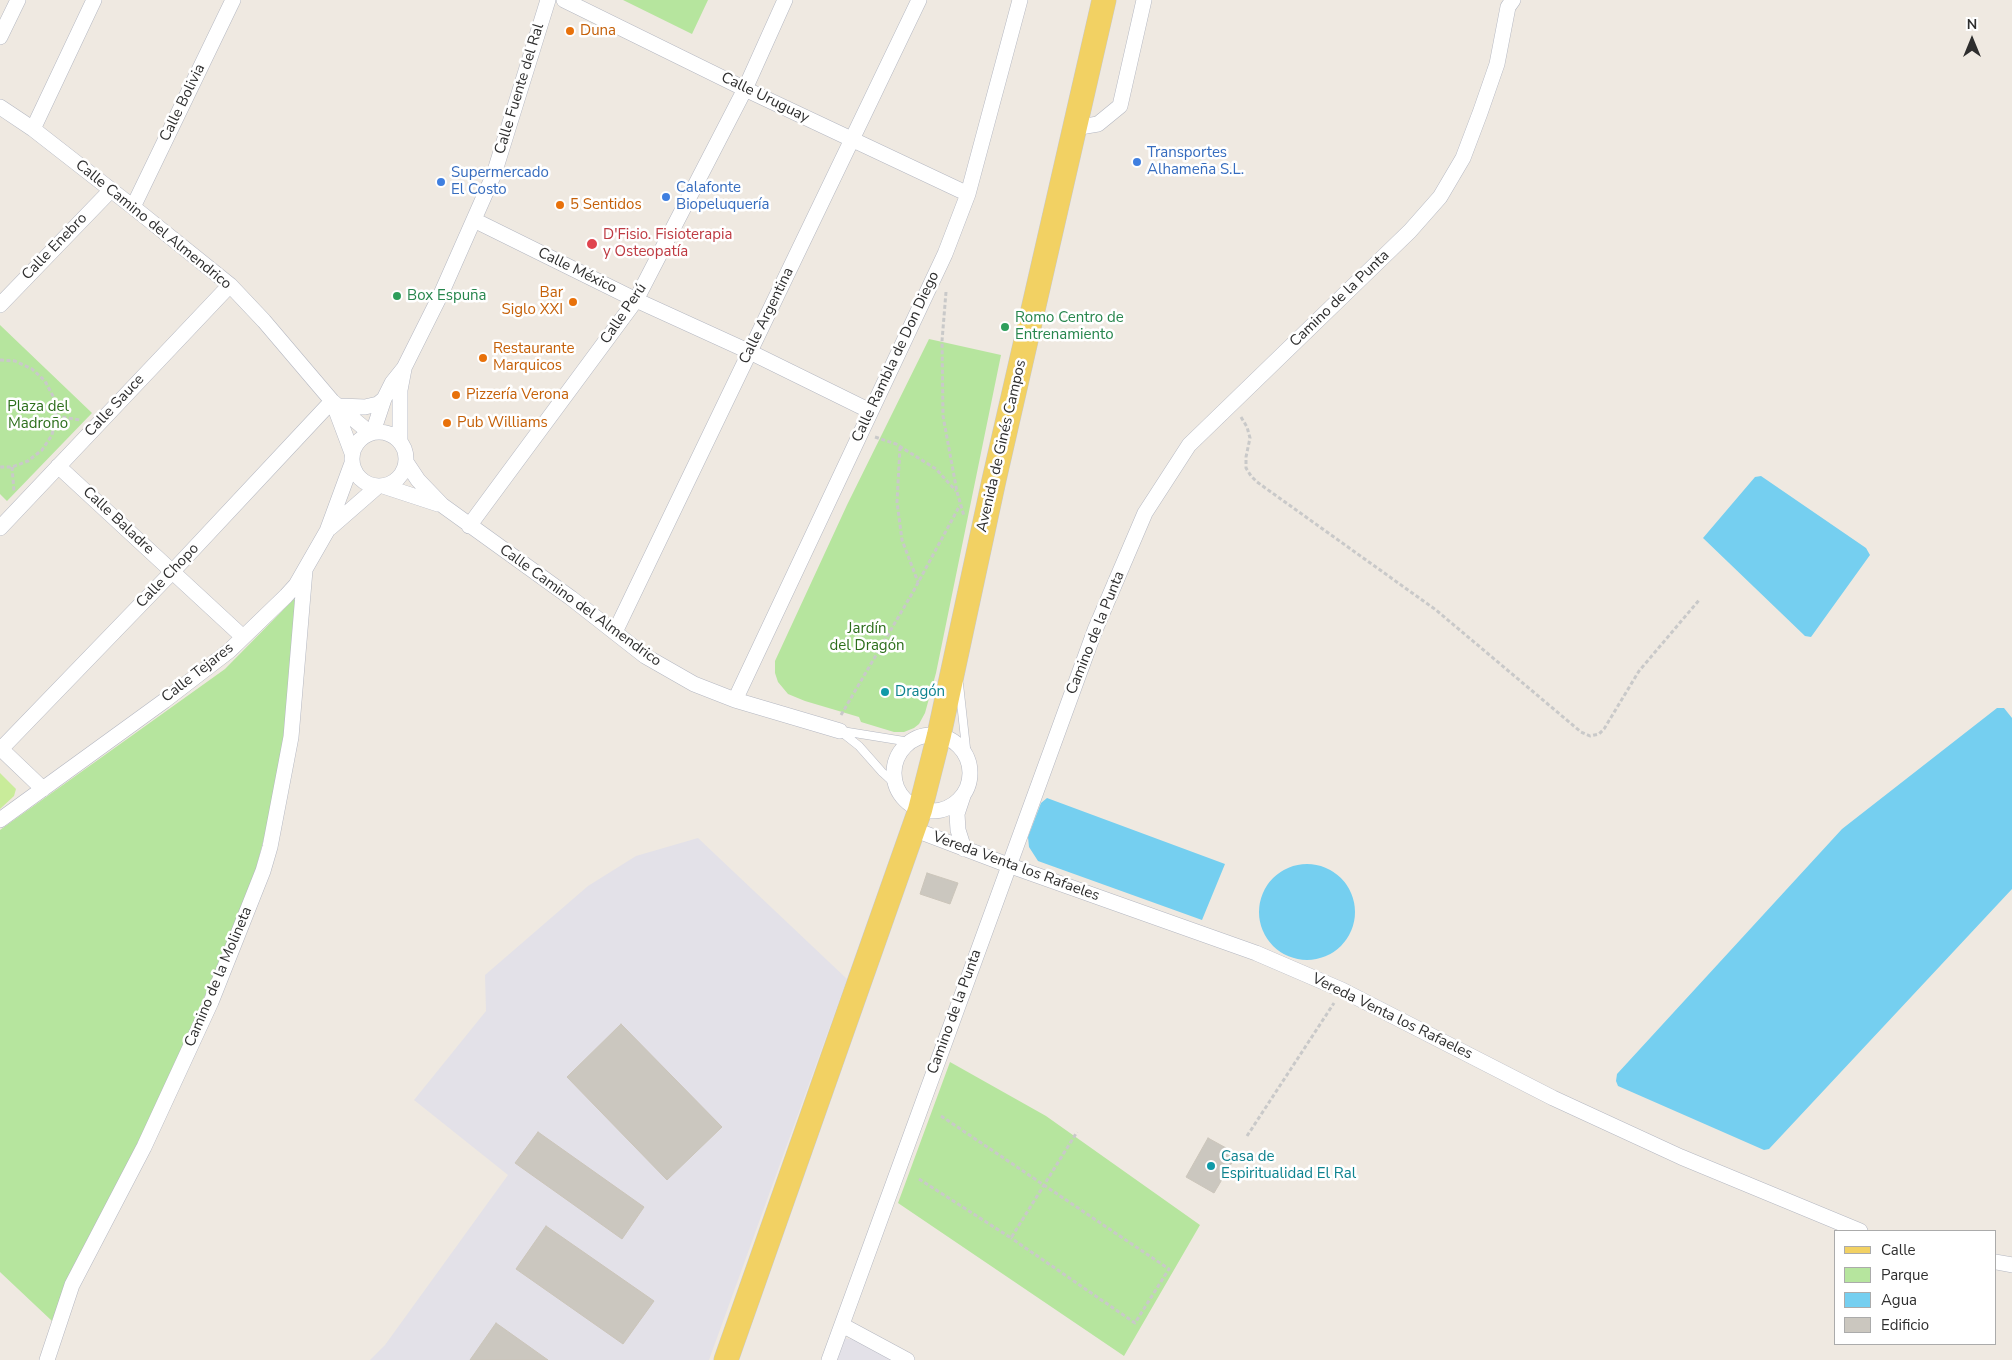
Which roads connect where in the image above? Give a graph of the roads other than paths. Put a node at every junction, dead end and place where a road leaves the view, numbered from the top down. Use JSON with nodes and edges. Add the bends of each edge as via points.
{"nodes":[{"id":1,"x":18,"y":0,"type":"edge"},
{"id":2,"x":94,"y":0,"type":"edge"},
{"id":3,"x":233,"y":0,"type":"edge"},
{"id":4,"x":548,"y":0,"type":"edge"},
{"id":5,"x":564,"y":0,"type":"edge"},
{"id":6,"x":785,"y":0,"type":"edge"},
{"id":7,"x":919,"y":0,"type":"edge"},
{"id":8,"x":1020,"y":0,"type":"edge"},
{"id":9,"x":1104,"y":0,"type":"edge"},
{"id":10,"x":1144,"y":0,"type":"edge"},
{"id":11,"x":1513,"y":0,"type":"edge"},
{"id":12,"x":0,"y":37,"type":"edge"},
{"id":13,"x":744,"y":88,"type":"junction"},
{"id":14,"x":0,"y":107,"type":"edge"},
{"id":15,"x":1074,"y":128,"type":"junction"},
{"id":16,"x":33,"y":129,"type":"junction"},
{"id":17,"x":852,"y":140,"type":"junction"},
{"id":18,"x":110,"y":190,"type":"junction"},
{"id":19,"x":968,"y":194,"type":"junction"},
{"id":20,"x":134,"y":207,"type":"junction"},
{"id":21,"x":474,"y":220,"type":"junction"},
{"id":22,"x":230,"y":285,"type":"junction"},
{"id":23,"x":636,"y":300,"type":"junction"},
{"id":24,"x":0,"y":305,"type":"edge"},
{"id":25,"x":750,"y":352,"type":"junction"},
{"id":26,"x":404,"y":368,"type":"junction"},
{"id":27,"x":384,"y":399,"type":"junction"},
{"id":28,"x":336,"y":404,"type":"junction"},
{"id":29,"x":870,"y":411,"type":"junction"},
{"id":30,"x":371,"y":433,"type":"junction"},
{"id":31,"x":400,"y":441,"type":"junction"},
{"id":32,"x":352,"y":458,"type":"junction"},
{"id":33,"x":406,"y":462,"type":"junction"},
{"id":34,"x":58,"y":466,"type":"junction"},
{"id":35,"x":380,"y":487,"type":"junction"},
{"id":36,"x":442,"y":505,"type":"junction"},
{"id":37,"x":469,"y":526,"type":"junction"},
{"id":38,"x":0,"y":528,"type":"edge"},
{"id":39,"x":327,"y":531,"type":"junction"},
{"id":40,"x":305,"y":570,"type":"junction"},
{"id":41,"x":173,"y":571,"type":"junction"},
{"id":42,"x":615,"y":632,"type":"junction"},
{"id":43,"x":243,"y":638,"type":"junction"},
{"id":44,"x":957,"y":656,"type":"junction"},
{"id":45,"x":735,"y":700,"type":"junction"},
{"id":46,"x":836,"y":730,"type":"junction"},
{"id":47,"x":939,"y":735,"type":"junction"},
{"id":48,"x":910,"y":742,"type":"junction"},
{"id":49,"x":0,"y":748,"type":"edge"},
{"id":50,"x":967,"y":757,"type":"junction"},
{"id":51,"x":894,"y":783,"type":"junction"},
{"id":52,"x":43,"y":789,"type":"junction"},
{"id":53,"x":963,"y":796,"type":"junction"},
{"id":54,"x":916,"y":819,"type":"junction"},
{"id":55,"x":0,"y":820,"type":"edge"},
{"id":56,"x":964,"y":849,"type":"junction"},
{"id":57,"x":1008,"y":866,"type":"junction"},
{"id":58,"x":1858,"y":1230,"type":"edge"},
{"id":59,"x":1997,"y":1262,"type":"edge"},
{"id":60,"x":2012,"y":1265,"type":"edge"},
{"id":61,"x":842,"y":1325,"type":"junction"},
{"id":62,"x":47,"y":1360,"type":"edge"},
{"id":63,"x":726,"y":1360,"type":"edge"},
{"id":64,"x":829,"y":1360,"type":"edge"},
{"id":65,"x":907,"y":1360,"type":"edge"}],
"edges":[{"from":1,"to":12,"type":"street"},
{"from":2,"to":16,"type":"street"},
{"from":3,"to":20,"type":"street","name":"Calle Bolivia"},
{"from":4,"to":21,"type":"street","name":"Calle Fuente del Ral","via":[[494,174]]},
{"from":5,"to":13,"type":"street","name":"Calle Uruguay"},
{"from":6,"to":13,"type":"street","name":"Calle Perú"},
{"from":7,"to":17,"type":"street","name":"Calle Argentina"},
{"from":8,"to":19,"type":"street","name":"Calle Rambla de Don Diego"},
{"from":9,"to":15,"type":"main road","name":"Avenida de Ginés Campos"},
{"from":10,"to":15,"type":"street","via":[[1120,106],[1098,124]]},
{"from":11,"to":57,"type":"street","name":"Camino de la Punta","via":[[1508,7],[1497,64],[1480,113],[1463,158],[1440,197],[1410,231],[1189,444],[1145,513],[1095,630]]},
{"from":13,"to":17,"type":"street","name":"Calle Uruguay"},
{"from":13,"to":23,"type":"street","name":"Calle Perú"},
{"from":14,"to":16,"type":"street","name":"Calle Camino del Almendrico"},
{"from":15,"to":44,"type":"main road","name":"Avenida de Ginés Campos"},
{"from":16,"to":18,"type":"street","name":"Calle Camino del Almendrico"},
{"from":17,"to":19,"type":"street","name":"Calle Uruguay"},
{"from":17,"to":25,"type":"street","name":"Calle Argentina"},
{"from":18,"to":20,"type":"street","name":"Calle Camino del Almendrico"},
{"from":18,"to":24,"type":"street","name":"Calle Enebro"},
{"from":19,"to":29,"type":"street","name":"Calle Rambla de Don Diego","via":[[945,254]]},
{"from":20,"to":22,"type":"street","name":"Calle Camino del Almendrico"},
{"from":21,"to":23,"type":"street","name":"Calle México"},
{"from":21,"to":26,"type":"street","name":"Calle Fuente del Ral"},
{"from":22,"to":28,"type":"street","name":"Calle Camino del Almendrico"},
{"from":22,"to":34,"type":"street","name":"Calle Sauce"},
{"from":23,"to":25,"type":"street","name":"Calle México"},
{"from":23,"to":37,"type":"street","name":"Calle Perú"},
{"from":25,"to":29,"type":"street","name":"Calle México"},
{"from":25,"to":42,"type":"street","name":"Calle Argentina"},
{"from":26,"to":27,"type":"street","name":"Calle Fuente del Ral"},
{"from":26,"to":31,"type":"street","name":"Calle Fuente del Ral","via":[[400,390]]},
{"from":27,"to":28,"type":"street","via":[[365,407]]},
{"from":27,"to":30,"type":"street","name":"Calle Fuente del Ral"},
{"from":28,"to":30,"type":"street","name":"Calle Camino del Almendrico"},
{"from":28,"to":32,"type":"street","name":"Calle Camino del Almendrico"},
{"from":28,"to":41,"type":"street","name":"Calle Chopo"},
{"from":29,"to":45,"type":"street","name":"Calle Rambla de Don Diego"},
{"from":30,"to":31,"type":"street","via":[[386,432]]},
{"from":30,"to":32,"type":"street","via":[[359,440]]},
{"from":31,"to":33,"type":"street"},
{"from":32,"to":35,"type":"street","via":[[356,475],[362,481]]},
{"from":32,"to":39,"type":"street","name":"Calle Tejares"},
{"from":33,"to":35,"type":"street","via":[[402,475],[396,481]]},
{"from":33,"to":36,"type":"street","name":"Calle Camino del Almendrico"},
{"from":34,"to":38,"type":"street","name":"Calle Sauce"},
{"from":34,"to":41,"type":"street","name":"Calle Baladre"},
{"from":35,"to":36,"type":"street","name":"Calle Camino del Almendrico"},
{"from":35,"to":39,"type":"street","name":"Calle Tejares"},
{"from":36,"to":37,"type":"street","name":"Calle Camino del Almendrico"},
{"from":37,"to":42,"type":"street","name":"Calle Camino del Almendrico"},
{"from":39,"to":40,"type":"street","name":"Calle Tejares"},
{"from":40,"to":43,"type":"street","name":"Calle Tejares","via":[[286,596]]},
{"from":40,"to":62,"type":"street","name":"Camino de la Molineta","via":[[291,737],[263,871],[211,1002],[144,1147],[72,1285]]},
{"from":41,"to":43,"type":"street","name":"Calle Baladre"},
{"from":41,"to":49,"type":"street","name":"Calle Chopo"},
{"from":42,"to":45,"type":"street","name":"Calle Camino del Almendrico","via":[[645,656],[694,684]]},
{"from":43,"to":52,"type":"street","name":"Calle Tejares","via":[[164,701]]},
{"from":44,"to":47,"type":"main road","name":"Avenida de Ginés Campos"},
{"from":44,"to":50,"type":"lane"},
{"from":45,"to":46,"type":"street","name":"Calle Camino del Almendrico"},
{"from":46,"to":48,"type":"lane"},
{"from":46,"to":51,"type":"lane","via":[[858,746]]},
{"from":47,"to":48,"type":"street","via":[[926,735]]},
{"from":47,"to":50,"type":"street","via":[[959,746]]},
{"from":47,"to":54,"type":"main road","name":"Avenida de Ginés Campos"},
{"from":48,"to":51,"type":"street","via":[[897,757]]},
{"from":49,"to":52,"type":"street"},
{"from":50,"to":53,"type":"street","via":[[970,777]]},
{"from":51,"to":54,"type":"street","name":"Vereda Venta los Rafaeles"},
{"from":52,"to":55,"type":"street","name":"Calle Tejares"},
{"from":53,"to":54,"type":"street","via":[[944,810]]},
{"from":53,"to":56,"type":"street","via":[[957,814]]},
{"from":54,"to":56,"type":"street","name":"Vereda Venta los Rafaeles"},
{"from":54,"to":63,"type":"main road","name":"Avenida de Ginés Campos"},
{"from":56,"to":57,"type":"street","name":"Vereda Venta los Rafaeles"},
{"from":57,"to":58,"type":"street","name":"Vereda Venta los Rafaeles","via":[[1256,953],[1342,990],[1553,1098],[1681,1158]]},
{"from":57,"to":61,"type":"street","name":"Camino de la Punta"},
{"from":59,"to":60,"type":"street"},
{"from":61,"to":64,"type":"street","name":"Camino de la Punta"},
{"from":61,"to":65,"type":"street"}]}
